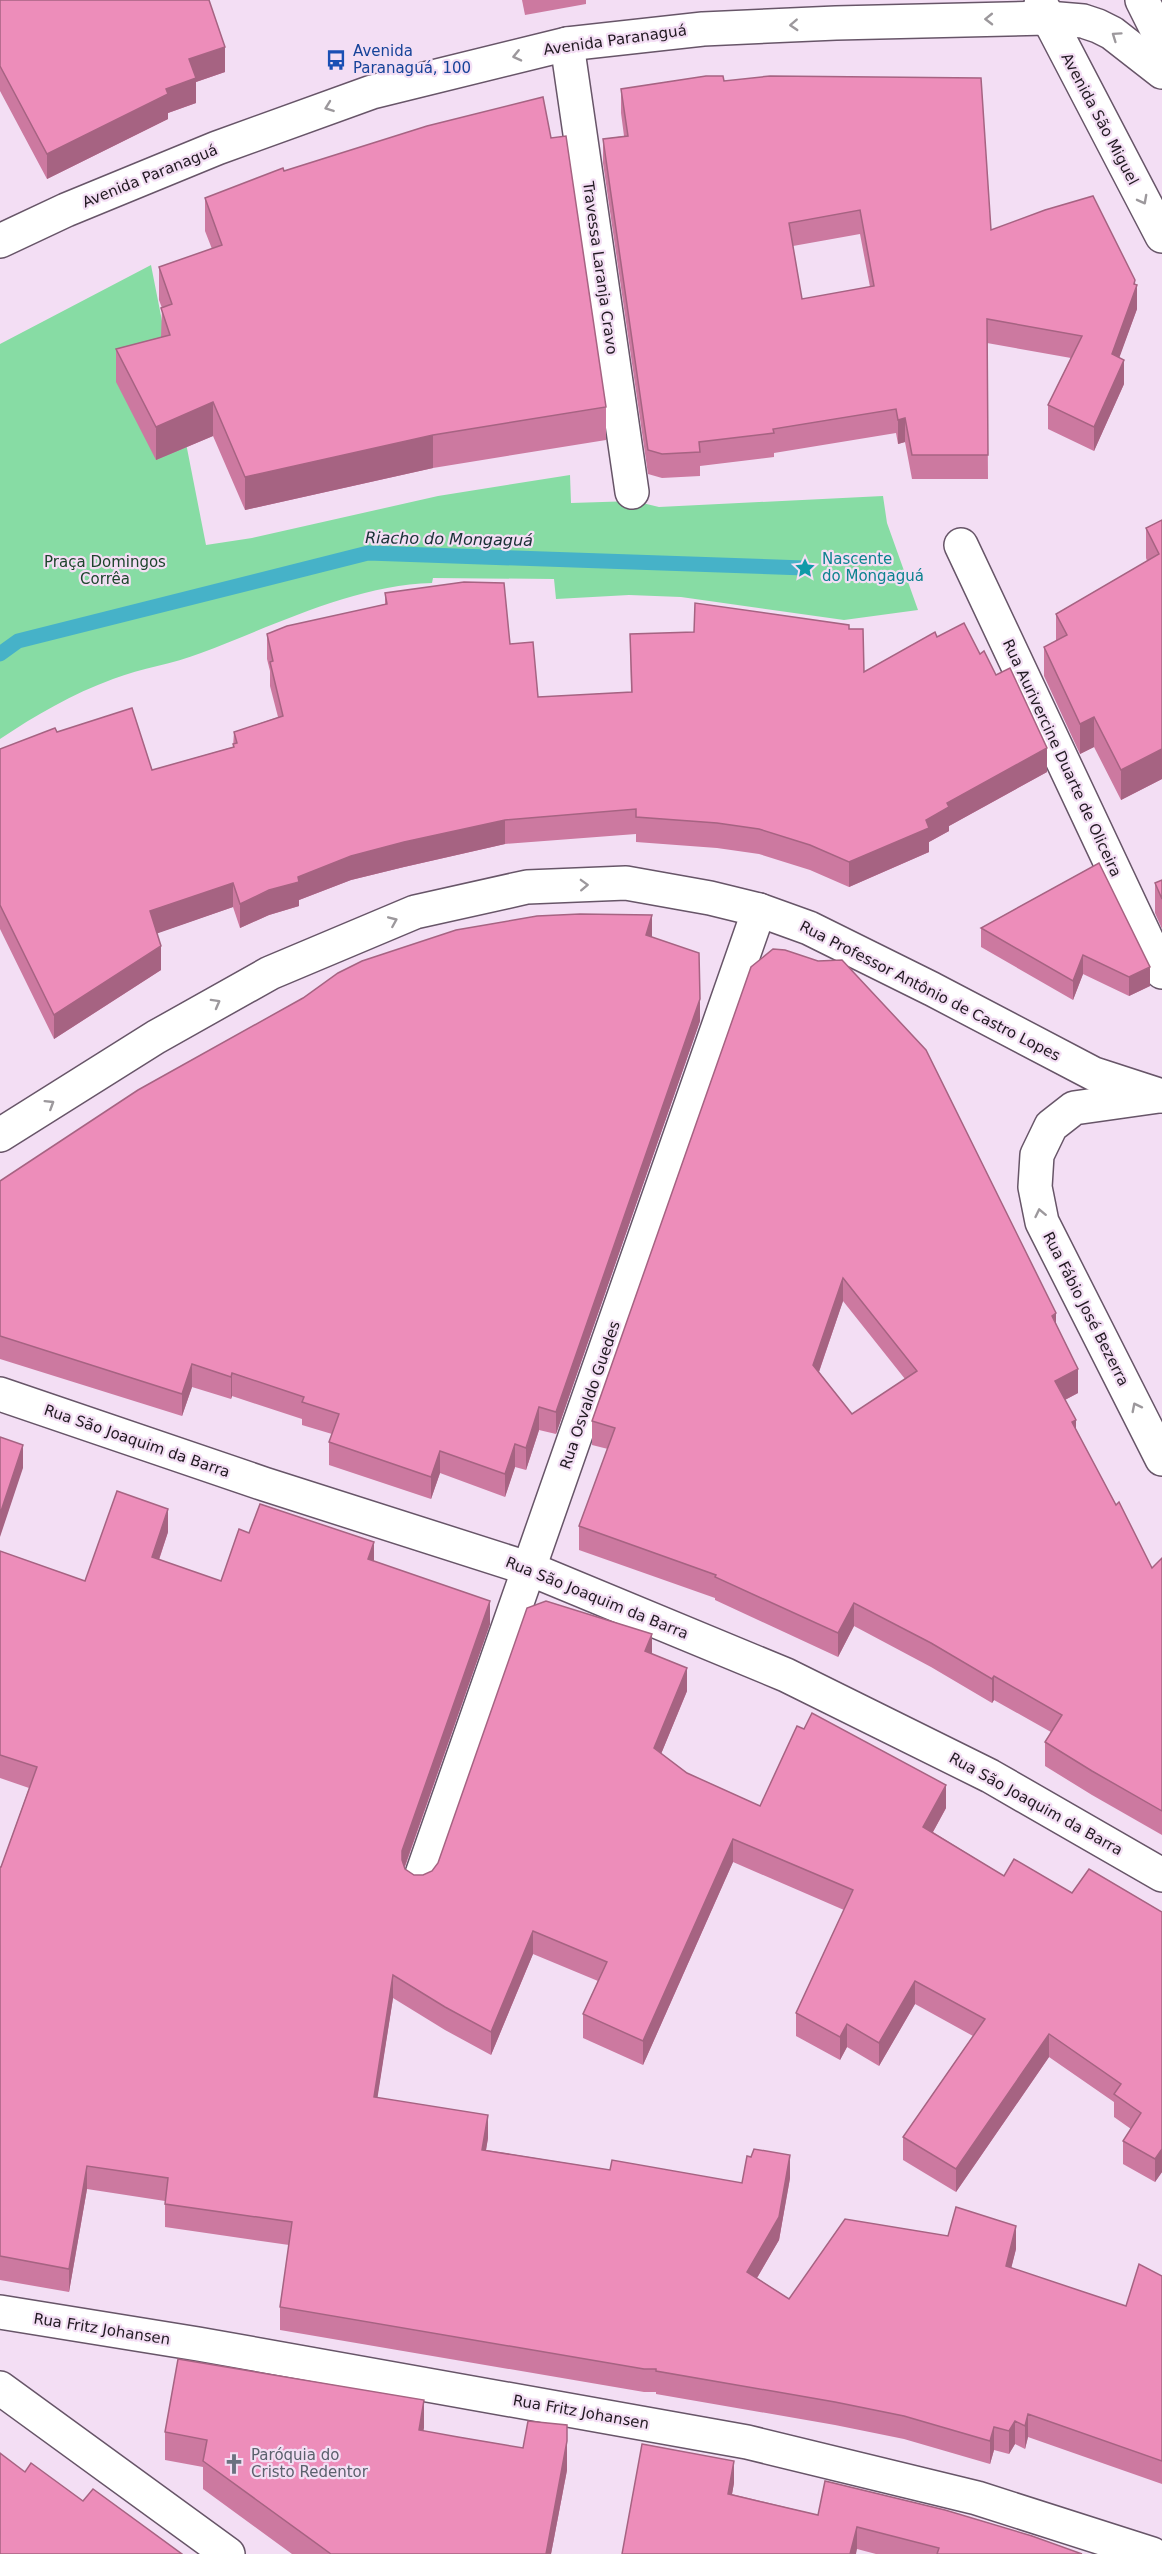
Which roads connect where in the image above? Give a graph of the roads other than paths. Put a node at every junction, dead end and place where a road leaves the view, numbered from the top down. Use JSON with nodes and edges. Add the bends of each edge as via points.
{"nodes":[{"id":1,"x":1142,"y":0,"type":"edge"},
{"id":2,"x":1043,"y":9,"type":"edge"},
{"id":3,"x":1162,"y":40,"type":"edge"},
{"id":4,"x":567,"y":44,"type":"junction"},
{"id":5,"x":1162,"y":72,"type":"edge"},
{"id":6,"x":1162,"y":236,"type":"edge"},
{"id":7,"x":0,"y":241,"type":"edge"},
{"id":8,"x":632,"y":492,"type":"dead end"},
{"id":9,"x":961,"y":545,"type":"dead end"},
{"id":10,"x":759,"y":910,"type":"junction"},
{"id":11,"x":1162,"y":972,"type":"edge"},
{"id":12,"x":1161,"y":1096,"type":"edge"},
{"id":13,"x":0,"y":1135,"type":"edge"},
{"id":14,"x":0,"y":1395,"type":"edge"},
{"id":15,"x":1162,"y":1459,"type":"edge"},
{"id":16,"x":530,"y":1569,"type":"junction"},
{"id":17,"x":1162,"y":1875,"type":"edge"},
{"id":18,"x":420,"y":1880,"type":"edge"},
{"id":19,"x":0,"y":2312,"type":"edge"},
{"id":20,"x":0,"y":2388,"type":"edge"},
{"id":21,"x":228,"y":2554,"type":"edge"},
{"id":22,"x":1152,"y":2554,"type":"edge"}],
"edges":[{"from":1,"to":3,"type":"street"},
{"from":2,"to":4,"type":"street","name":"Avenida Paranaguá","one_way":true,"via":[[703,29]]},
{"from":5,"to":2,"type":"street","name":"Avenida Paranaguá","one_way":true,"via":[[1112,33]]},
{"from":2,"to":6,"type":"street","name":"Avenida São Miguel","one_way":true},
{"from":4,"to":7,"type":"street","name":"Avenida Paranaguá","one_way":true,"via":[[362,96],[217,148]]},
{"from":4,"to":8,"type":"street","name":"Travessa Laranja Cravo"},
{"from":9,"to":11,"type":"street","name":"Rua Aurivercine Duarte de Oliceira"},
{"from":10,"to":12,"type":"street","name":"Rua Professor Antônio de Castro Lopes","via":[[830,938],[1094,1074]]},
{"from":13,"to":10,"type":"street","name":"Rua Professor Antônio de Castro Lopes","one_way":true,"via":[[156,1037],[270,973],[415,912],[527,887],[626,884]]},
{"from":10,"to":16,"type":"street","name":"Rua Osvaldo Guedes"},
{"from":15,"to":12,"type":"street","name":"Rua Fábio José Bezerra","one_way":true,"via":[[1042,1222],[1035,1187],[1037,1155],[1052,1126],[1074,1107]]},
{"from":14,"to":16,"type":"street","name":"Rua São Joaquim da Barra"},
{"from":16,"to":17,"type":"street","name":"Rua São Joaquim da Barra","via":[[786,1675],[990,1776]]},
{"from":16,"to":18,"type":"street","name":"Rua Osvaldo Guedes"},
{"from":19,"to":22,"type":"street","name":"Rua Fritz Johansen","via":[[747,2442],[977,2498]]},
{"from":20,"to":21,"type":"street"}]}
